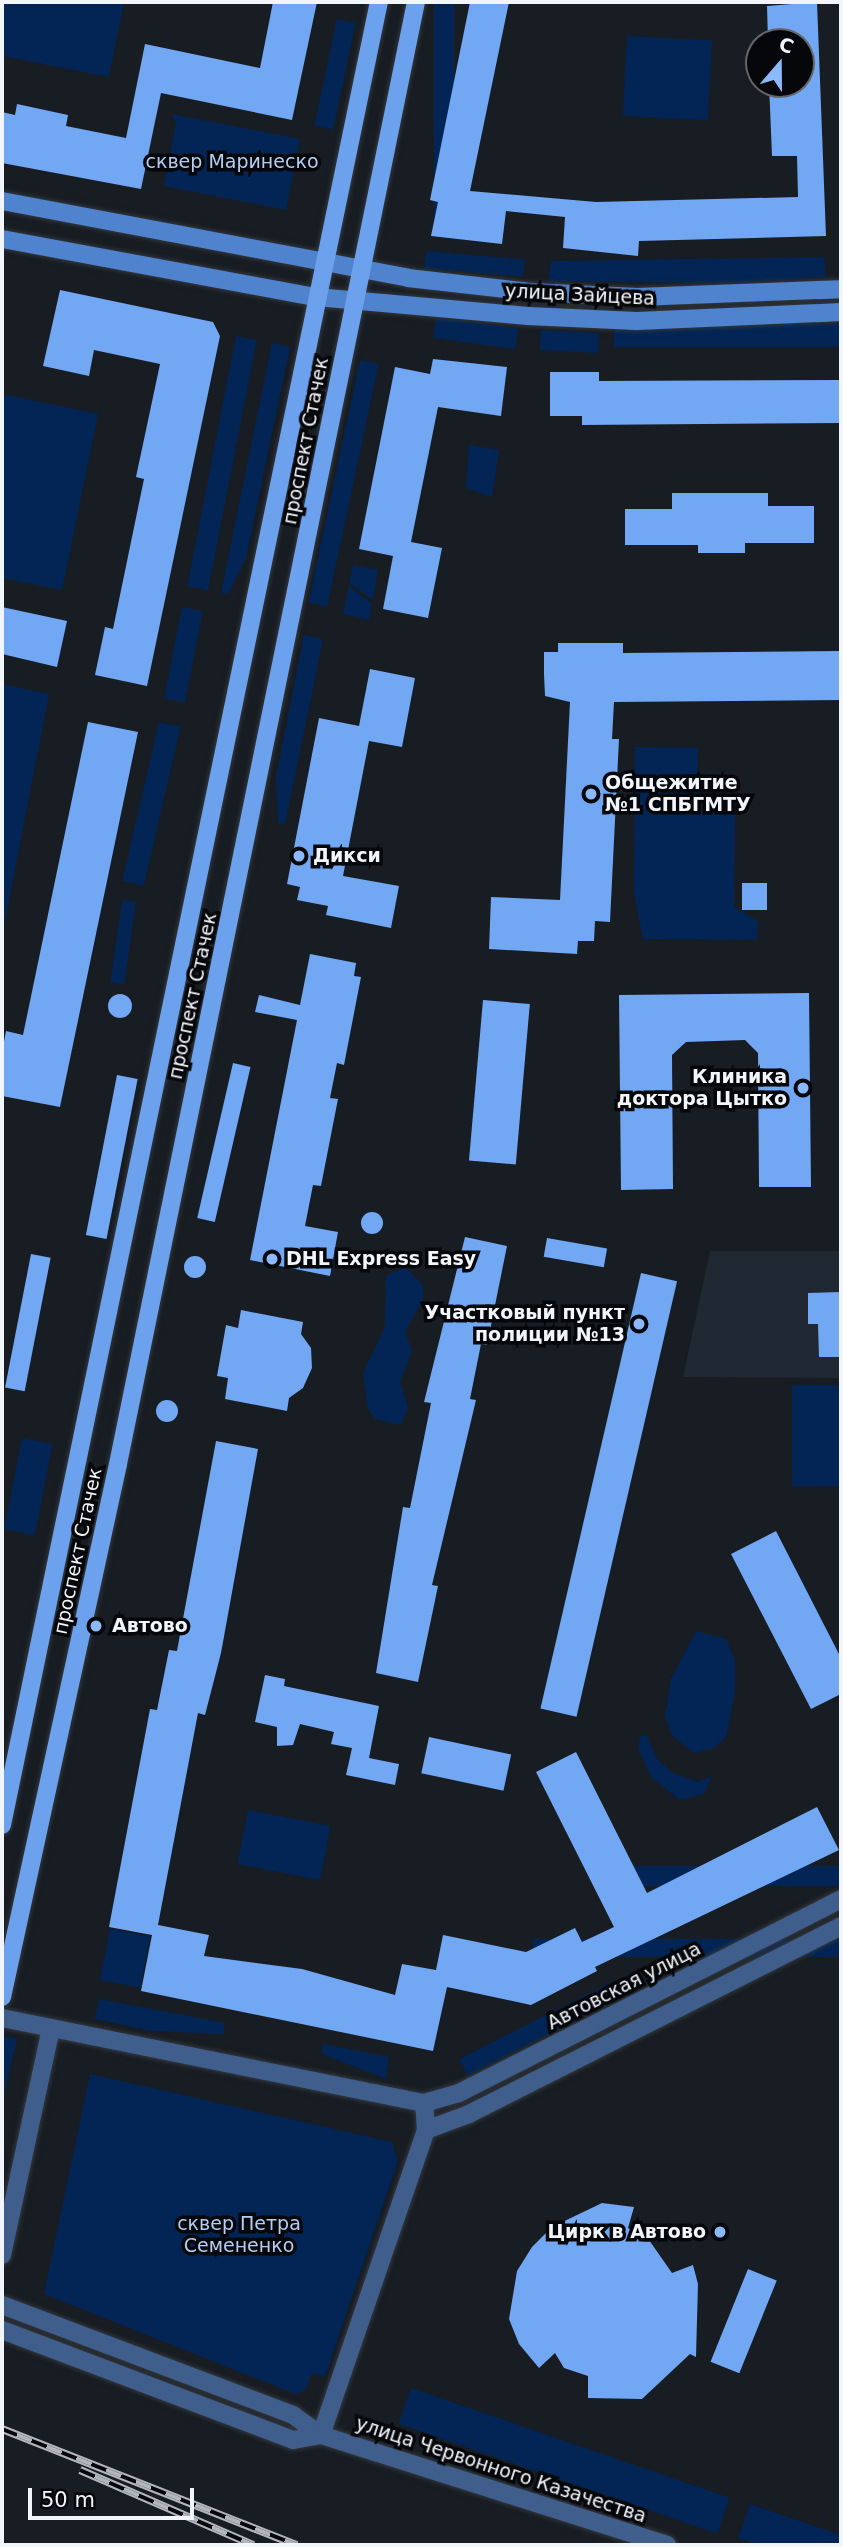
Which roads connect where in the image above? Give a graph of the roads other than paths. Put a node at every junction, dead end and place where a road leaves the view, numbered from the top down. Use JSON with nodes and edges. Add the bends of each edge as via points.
{"nodes":[{"id":1,"x":379,"y":2,"type":"edge"},
{"id":2,"x":416,"y":2,"type":"edge"},
{"id":3,"x":2,"y":201,"type":"edge"},
{"id":4,"x":2,"y":239,"type":"edge"},
{"id":5,"x":324,"y":260,"type":"junction"},
{"id":6,"x":362,"y":268,"type":"junction"},
{"id":7,"x":841,"y":289,"type":"edge"},
{"id":8,"x":316,"y":297,"type":"junction"},
{"id":9,"x":356,"y":299,"type":"junction"},
{"id":10,"x":841,"y":312,"type":"edge"},
{"id":11,"x":2,"y":1825,"type":"edge"},
{"id":12,"x":841,"y":1899,"type":"edge"},
{"id":13,"x":841,"y":1926,"type":"edge"},
{"id":14,"x":2,"y":1997,"type":"edge"},
{"id":15,"x":2,"y":2018,"type":"edge"},
{"id":16,"x":51,"y":2028,"type":"junction"},
{"id":17,"x":424,"y":2103,"type":"junction"},
{"id":18,"x":426,"y":2130,"type":"junction"},
{"id":19,"x":2,"y":2255,"type":"edge"},
{"id":20,"x":2,"y":2305,"type":"edge"},
{"id":21,"x":2,"y":2330,"type":"edge"},
{"id":22,"x":321,"y":2435,"type":"junction"},
{"id":23,"x":667,"y":2545,"type":"edge"}],
"edges":[{"from":1,"to":5,"type":"main road","name":"проспект Стачек"},
{"from":2,"to":6,"type":"main road","name":"проспект Стачек"},
{"from":3,"to":5,"type":"street","name":"улица Зайцева"},
{"from":4,"to":8,"type":"street","name":"улица Зайцева"},
{"from":5,"to":6,"type":"street","name":"улица Зайцева"},
{"from":5,"to":8,"type":"main road","name":"проспект Стачек"},
{"from":6,"to":7,"type":"street","name":"улица Зайцева","via":[[530,292],[637,297]]},
{"from":6,"to":9,"type":"main road","name":"проспект Стачек"},
{"from":8,"to":9,"type":"street","name":"улица Зайцева"},
{"from":8,"to":11,"type":"main road","name":"проспект Стачек"},
{"from":9,"to":10,"type":"street","name":"улица Зайцева","via":[[637,321]]},
{"from":9,"to":14,"type":"main road","name":"проспект Стачек","via":[[123,1438]]},
{"from":12,"to":17,"type":"street","name":"Автовская улица","via":[[459,2094]]},
{"from":13,"to":18,"type":"street","via":[[469,2114]]},
{"from":15,"to":16,"type":"street","name":"Автовская улица"},
{"from":16,"to":17,"type":"street","name":"Автовская улица"},
{"from":16,"to":19,"type":"street"},
{"from":17,"to":18,"type":"street"},
{"from":18,"to":22,"type":"street"},
{"from":20,"to":22,"type":"street","name":"улица Червонного Казачества","via":[[293,2415]]},
{"from":21,"to":22,"type":"street","name":"улица Червонного Казачества","via":[[293,2440]]},
{"from":22,"to":23,"type":"street","name":"улица Червонного Казачества"}]}
